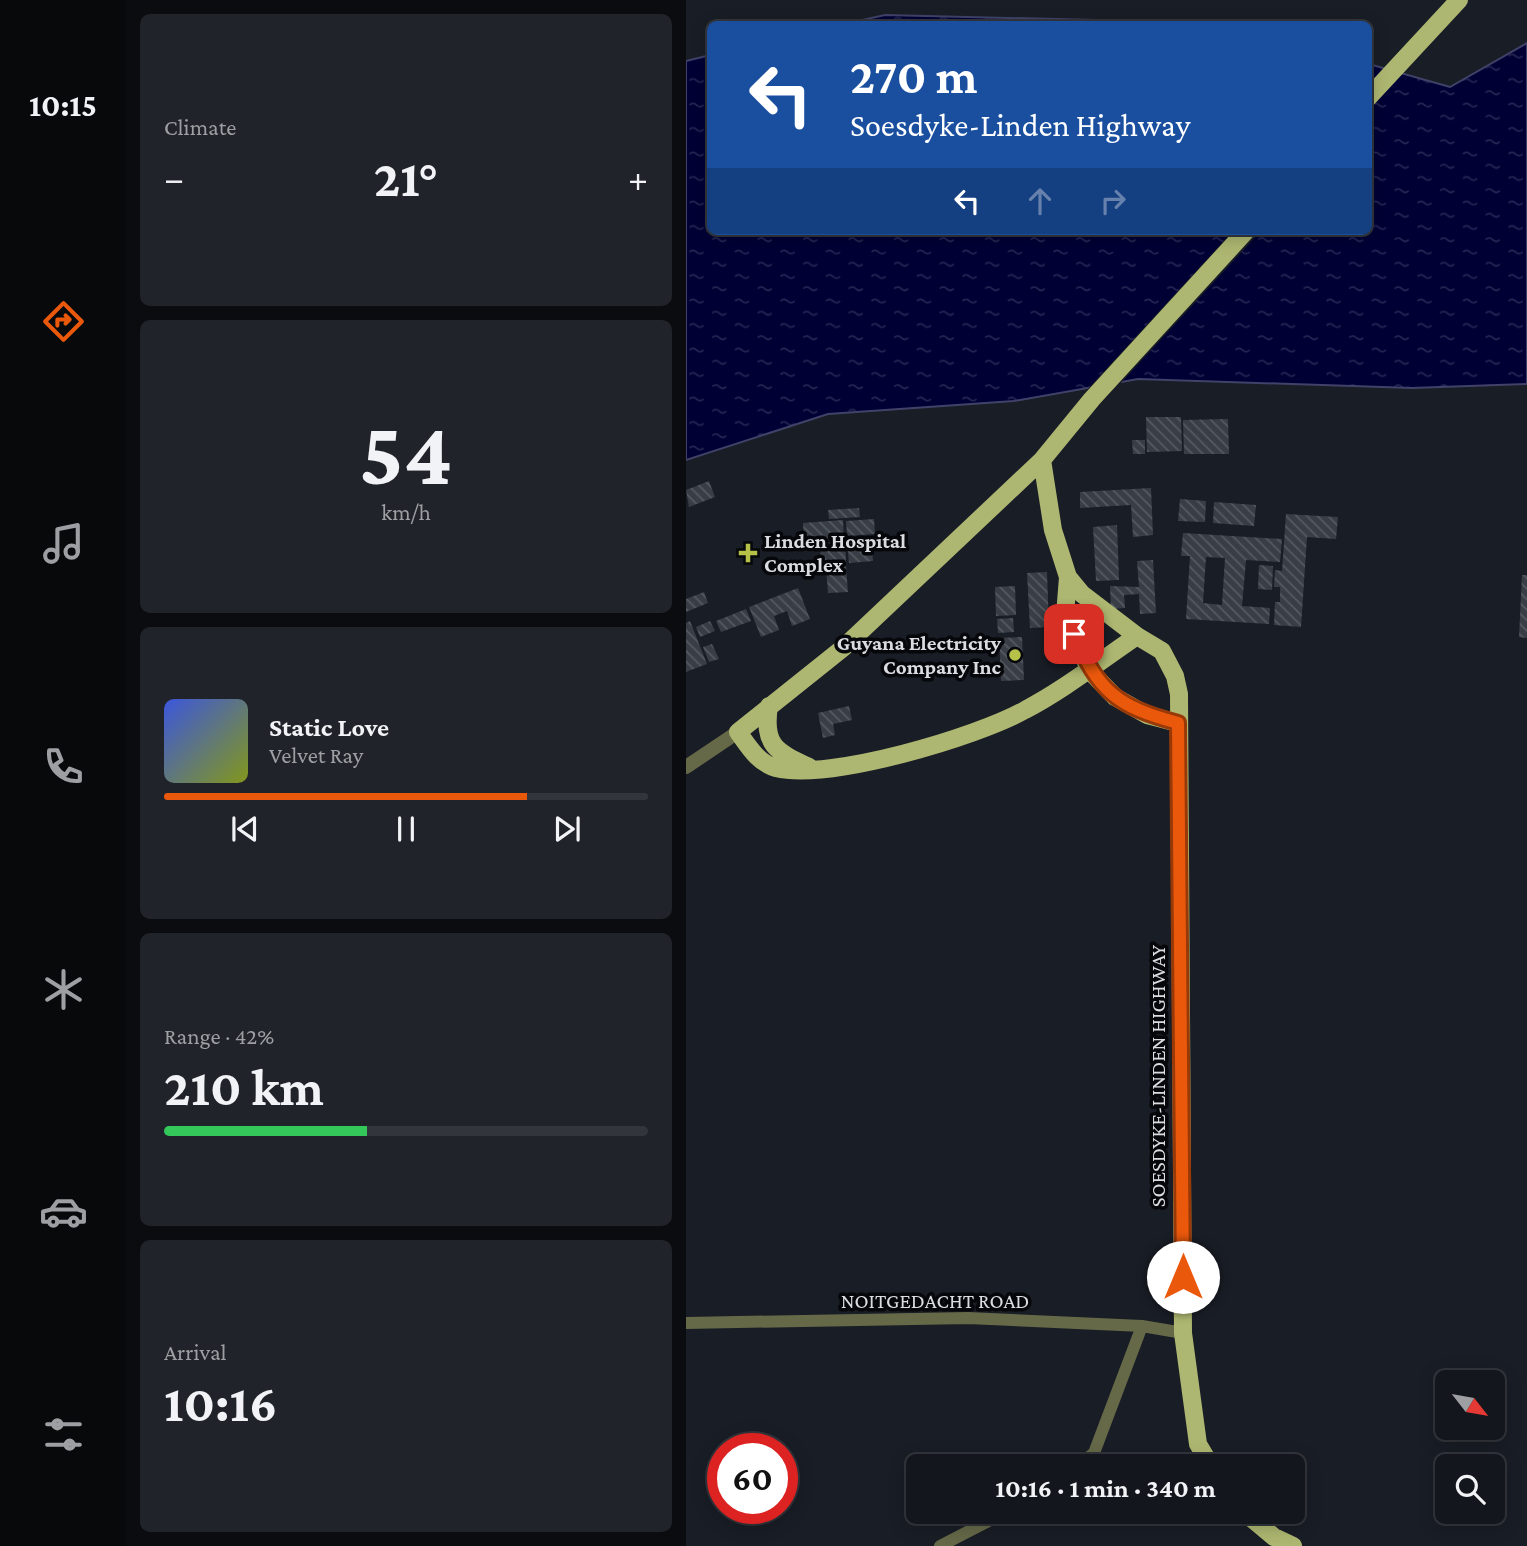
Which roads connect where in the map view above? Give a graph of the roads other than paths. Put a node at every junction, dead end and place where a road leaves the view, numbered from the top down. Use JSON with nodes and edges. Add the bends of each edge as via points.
{"nodes":[{"id":1,"x":1460,"y":0,"type":"edge"},
{"id":2,"x":1372,"y":95,"type":"edge"},
{"id":3,"x":1242,"y":235,"type":"edge"},
{"id":4,"x":1042,"y":460,"type":"junction"},
{"id":5,"x":1068,"y":577,"type":"junction"},
{"id":6,"x":1137,"y":636,"type":"junction"},
{"id":7,"x":1090,"y":671,"type":"junction"},
{"id":8,"x":769,"y":706,"type":"junction"},
{"id":9,"x":1178,"y":723,"type":"junction"},
{"id":10,"x":738,"y":732,"type":"junction"},
{"id":11,"x":686,"y":767,"type":"edge"},
{"id":12,"x":811,"y":768,"type":"junction"},
{"id":13,"x":686,"y":1323,"type":"edge"},
{"id":14,"x":1142,"y":1326,"type":"junction"},
{"id":15,"x":1183,"y":1333,"type":"junction"},
{"id":16,"x":1092,"y":1454,"type":"edge"},
{"id":17,"x":1204,"y":1454,"type":"edge"},
{"id":18,"x":983,"y":1524,"type":"edge"},
{"id":19,"x":1259,"y":1524,"type":"edge"},
{"id":20,"x":940,"y":1546,"type":"edge"},
{"id":21,"x":1293,"y":1546,"type":"edge"}],
"edges":[{"from":1,"to":2,"type":"main road"},
{"from":3,"to":4,"type":"main road"},
{"from":4,"to":5,"type":"main road","name":"SOESDYKE-LINDEN HIGHWAY","via":[[1053,530]]},
{"from":4,"to":8,"type":"main road","via":[[843,648]]},
{"from":5,"to":6,"type":"main road","name":"SOESDYKE-LINDEN HIGHWAY","via":[[1082,594]]},
{"from":5,"to":7,"type":"main road","name":"SOESDYKE-LINDEN HIGHWAY","via":[[1065,615]]},
{"from":6,"to":7,"type":"main road"},
{"from":6,"to":9,"type":"main road","name":"SOESDYKE-LINDEN HIGHWAY","via":[[1162,651],[1175,676]]},
{"from":7,"to":9,"type":"main road","name":"SOESDYKE-LINDEN HIGHWAY","via":[[1115,697],[1147,715]]},
{"from":7,"to":12,"type":"main road","via":[[997,725],[849,765]]},
{"from":8,"to":10,"type":"main road"},
{"from":8,"to":12,"type":"main road","via":[[765,730],[770,741]]},
{"from":9,"to":15,"type":"main road","name":"SOESDYKE-LINDEN HIGHWAY"},
{"from":10,"to":11,"type":"street"},
{"from":10,"to":12,"type":"main road","via":[[756,757],[774,767]]},
{"from":13,"to":14,"type":"street","name":"NOITGEDACHT ROAD","via":[[968,1318]]},
{"from":14,"to":15,"type":"street","name":"NOITGEDACHT ROAD"},
{"from":14,"to":16,"type":"street"},
{"from":15,"to":17,"type":"main road","name":"SOESDYKE-LINDEN HIGHWAY","via":[[1192,1417]]},
{"from":18,"to":20,"type":"street"},
{"from":19,"to":21,"type":"main road"}]}
